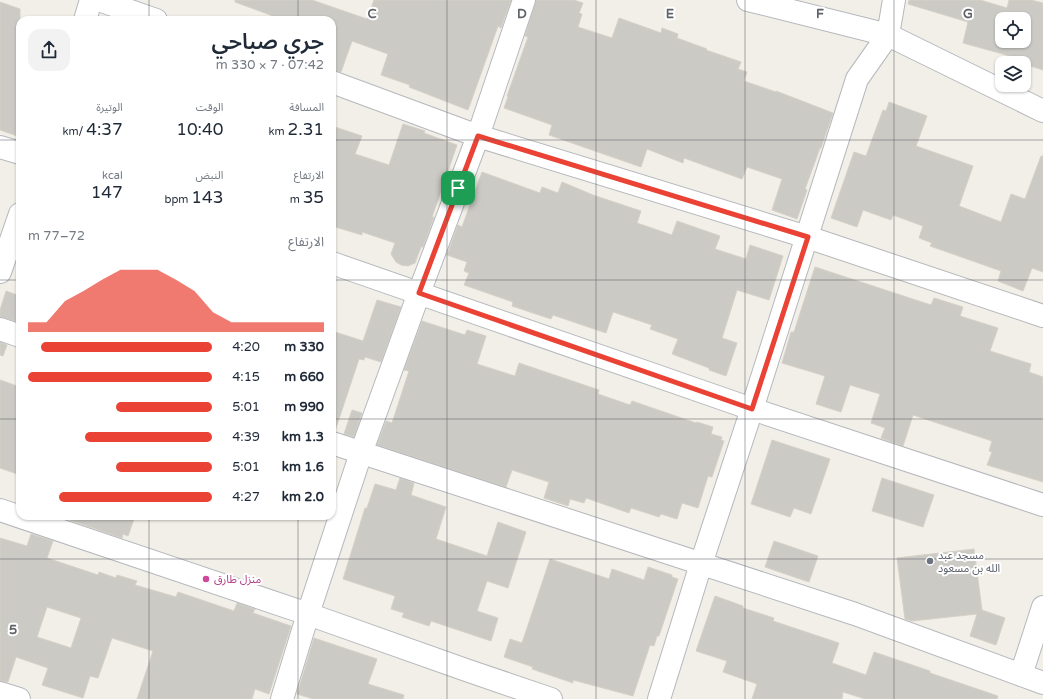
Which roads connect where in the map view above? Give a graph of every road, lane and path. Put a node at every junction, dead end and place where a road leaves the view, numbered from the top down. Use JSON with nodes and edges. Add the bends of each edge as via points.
{"nodes":[{"id":1,"x":91,"y":0,"type":"edge"},
{"id":2,"x":99,"y":0,"type":"edge"},
{"id":3,"x":524,"y":0,"type":"edge"},
{"id":4,"x":748,"y":0,"type":"edge"},
{"id":5,"x":894,"y":0,"type":"edge"},
{"id":6,"x":86,"y":16,"type":"edge"},
{"id":7,"x":145,"y":16,"type":"edge"},
{"id":8,"x":888,"y":35,"type":"junction"},
{"id":9,"x":336,"y":83,"type":"edge"},
{"id":10,"x":1043,"y":112,"type":"edge"},
{"id":11,"x":478,"y":136,"type":"junction"},
{"id":12,"x":0,"y":146,"type":"edge"},
{"id":13,"x":16,"y":152,"type":"edge"},
{"id":14,"x":16,"y":226,"type":"edge"},
{"id":15,"x":808,"y":237,"type":"junction"},
{"id":16,"x":336,"y":264,"type":"edge"},
{"id":17,"x":0,"y":272,"type":"edge"},
{"id":18,"x":419,"y":293,"type":"junction"},
{"id":19,"x":1043,"y":316,"type":"edge"},
{"id":20,"x":0,"y":329,"type":"edge"},
{"id":21,"x":16,"y":335,"type":"edge"},
{"id":22,"x":752,"y":409,"type":"junction"},
{"id":23,"x":336,"y":444,"type":"edge"},
{"id":24,"x":362,"y":453,"type":"junction"},
{"id":25,"x":1043,"y":505,"type":"edge"},
{"id":26,"x":0,"y":510,"type":"edge"},
{"id":27,"x":16,"y":515,"type":"edge"},
{"id":28,"x":30,"y":520,"type":"edge"},
{"id":29,"x":700,"y":564,"type":"junction"},
{"id":30,"x":1043,"y":607,"type":"edge"},
{"id":31,"x":308,"y":614,"type":"junction"},
{"id":32,"x":1021,"y":675,"type":"junction"},
{"id":33,"x":1043,"y":683,"type":"edge"},
{"id":34,"x":0,"y":693,"type":"edge"},
{"id":35,"x":19,"y":699,"type":"edge"},
{"id":36,"x":282,"y":699,"type":"edge"},
{"id":37,"x":551,"y":699,"type":"edge"},
{"id":38,"x":659,"y":699,"type":"edge"}],
"edges":[{"from":1,"to":6,"type":"street"},
{"from":2,"to":7,"type":"street"},
{"from":3,"to":11,"type":"street"},
{"from":4,"to":8,"type":"street"},
{"from":5,"to":8,"type":"street"},
{"from":8,"to":10,"type":"street"},
{"from":8,"to":15,"type":"street","via":[[857,79]]},
{"from":9,"to":11,"type":"street"},
{"from":11,"to":15,"type":"street"},
{"from":11,"to":18,"type":"street"},
{"from":12,"to":13,"type":"street"},
{"from":14,"to":17,"type":"street"},
{"from":15,"to":19,"type":"street"},
{"from":15,"to":22,"type":"street"},
{"from":16,"to":18,"type":"street"},
{"from":18,"to":22,"type":"street"},
{"from":18,"to":24,"type":"street"},
{"from":20,"to":21,"type":"street"},
{"from":22,"to":25,"type":"street"},
{"from":22,"to":29,"type":"street"},
{"from":23,"to":24,"type":"street"},
{"from":24,"to":29,"type":"street"},
{"from":24,"to":31,"type":"street"},
{"from":26,"to":27,"type":"street"},
{"from":28,"to":31,"type":"street"},
{"from":29,"to":32,"type":"street","via":[[855,614]]},
{"from":29,"to":38,"type":"street"},
{"from":30,"to":32,"type":"street"},
{"from":31,"to":36,"type":"street"},
{"from":31,"to":37,"type":"street"},
{"from":32,"to":33,"type":"street"},
{"from":34,"to":35,"type":"street"}]}
